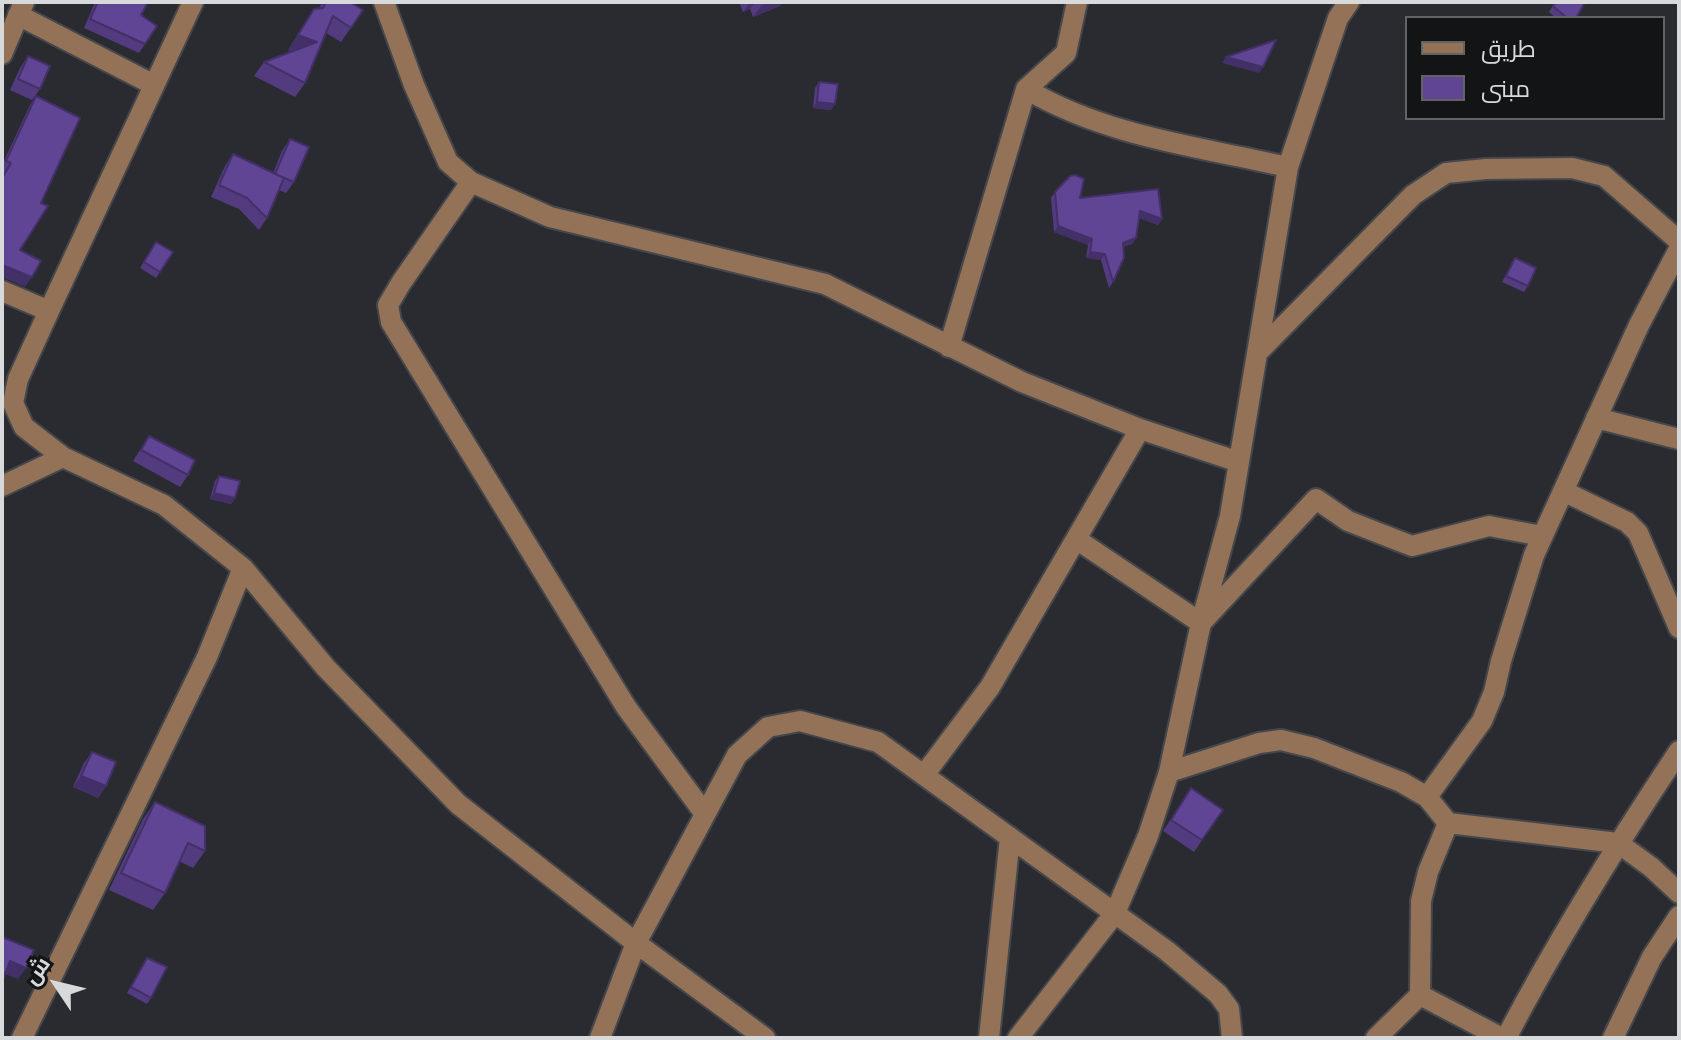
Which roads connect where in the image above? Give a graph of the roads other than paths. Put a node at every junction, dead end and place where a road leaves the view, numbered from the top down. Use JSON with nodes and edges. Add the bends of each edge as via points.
{"nodes":[{"id":1,"x":193,"y":2,"type":"edge"},
{"id":2,"x":384,"y":2,"type":"edge"},
{"id":3,"x":1077,"y":2,"type":"edge"},
{"id":4,"x":1367,"y":2,"type":"edge"},
{"id":5,"x":21,"y":8,"type":"edge"},
{"id":6,"x":1343,"y":10,"type":"edge"},
{"id":7,"x":2,"y":54,"type":"edge"},
{"id":8,"x":154,"y":85,"type":"junction"},
{"id":9,"x":1026,"y":89,"type":"junction"},
{"id":10,"x":1288,"y":167,"type":"junction"},
{"id":11,"x":471,"y":182,"type":"junction"},
{"id":12,"x":1679,"y":241,"type":"edge"},
{"id":13,"x":1679,"y":249,"type":"edge"},
{"id":14,"x":2,"y":291,"type":"edge"},
{"id":15,"x":49,"y":311,"type":"junction"},
{"id":16,"x":949,"y":347,"type":"junction"},
{"id":17,"x":1260,"y":350,"type":"junction"},
{"id":18,"x":1596,"y":418,"type":"junction"},
{"id":19,"x":1140,"y":429,"type":"junction"},
{"id":20,"x":1679,"y":439,"type":"edge"},
{"id":21,"x":63,"y":457,"type":"junction"},
{"id":22,"x":1239,"y":462,"type":"junction"},
{"id":23,"x":2,"y":486,"type":"edge"},
{"id":24,"x":1563,"y":491,"type":"junction"},
{"id":25,"x":1542,"y":536,"type":"junction"},
{"id":26,"x":1076,"y":539,"type":"junction"},
{"id":27,"x":243,"y":568,"type":"junction"},
{"id":28,"x":1201,"y":623,"type":"junction"},
{"id":29,"x":1679,"y":628,"type":"edge"},
{"id":30,"x":1679,"y":751,"type":"edge"},
{"id":31,"x":1169,"y":772,"type":"junction"},
{"id":32,"x":924,"y":775,"type":"junction"},
{"id":33,"x":1427,"y":797,"type":"junction"},
{"id":34,"x":705,"y":814,"type":"junction"},
{"id":35,"x":1448,"y":823,"type":"junction"},
{"id":36,"x":1010,"y":837,"type":"junction"},
{"id":37,"x":1618,"y":843,"type":"junction"},
{"id":38,"x":1679,"y":893,"type":"edge"},
{"id":39,"x":1115,"y":913,"type":"junction"},
{"id":40,"x":1679,"y":916,"type":"edge"},
{"id":41,"x":636,"y":943,"type":"junction"},
{"id":42,"x":1420,"y":995,"type":"junction"},
{"id":43,"x":22,"y":1038,"type":"edge"},
{"id":44,"x":600,"y":1038,"type":"edge"},
{"id":45,"x":765,"y":1038,"type":"edge"},
{"id":46,"x":989,"y":1038,"type":"edge"},
{"id":47,"x":1018,"y":1038,"type":"edge"},
{"id":48,"x":1232,"y":1038,"type":"edge"},
{"id":49,"x":1376,"y":1038,"type":"edge"},
{"id":50,"x":1504,"y":1038,"type":"edge"},
{"id":51,"x":1613,"y":1038,"type":"edge"}],
"edges":[{"from":1,"to":8,"type":"street"},
{"from":2,"to":11,"type":"street","via":[[448,162]]},
{"from":3,"to":9,"type":"street","via":[[1066,53]]},
{"from":4,"to":6,"type":"street"},
{"from":5,"to":7,"type":"street"},
{"from":5,"to":8,"type":"street"},
{"from":6,"to":10,"type":"street"},
{"from":8,"to":15,"type":"street"},
{"from":9,"to":10,"type":"street","via":[[1103,125]]},
{"from":9,"to":16,"type":"street"},
{"from":10,"to":17,"type":"street"},
{"from":11,"to":16,"type":"street","via":[[550,217],[825,284]]},
{"from":11,"to":34,"type":"street","via":[[388,305],[391,322],[626,707]]},
{"from":12,"to":17,"type":"street","via":[[1604,176],[1572,168],[1446,173],[1413,195]]},
{"from":13,"to":18,"type":"street"},
{"from":14,"to":15,"type":"street"},
{"from":15,"to":21,"type":"street","via":[[18,379],[13,403],[24,427]]},
{"from":16,"to":19,"type":"street"},
{"from":17,"to":22,"type":"street"},
{"from":18,"to":20,"type":"street"},
{"from":18,"to":24,"type":"street"},
{"from":19,"to":22,"type":"street"},
{"from":19,"to":26,"type":"street"},
{"from":21,"to":23,"type":"street"},
{"from":21,"to":27,"type":"street","via":[[164,505]]},
{"from":22,"to":28,"type":"street"},
{"from":24,"to":25,"type":"street"},
{"from":24,"to":29,"type":"street","via":[[1627,522],[1638,533]]},
{"from":25,"to":28,"type":"street","via":[[1489,526],[1412,546],[1348,521],[1316,499]]},
{"from":25,"to":33,"type":"street","via":[[1482,721]]},
{"from":26,"to":28,"type":"street"},
{"from":26,"to":32,"type":"street","via":[[990,687]]},
{"from":27,"to":41,"type":"street","via":[[326,668],[458,804]]},
{"from":27,"to":43,"type":"street","via":[[207,657]]},
{"from":28,"to":31,"type":"street"},
{"from":30,"to":37,"type":"street"},
{"from":31,"to":33,"type":"street","via":[[1281,740],[1386,776]]},
{"from":31,"to":39,"type":"street"},
{"from":32,"to":34,"type":"street","via":[[878,742],[800,721],[768,727],[737,755]]},
{"from":32,"to":36,"type":"street"},
{"from":33,"to":35,"type":"street"},
{"from":34,"to":41,"type":"street"},
{"from":35,"to":37,"type":"street"},
{"from":35,"to":42,"type":"street","via":[[1421,901]]},
{"from":36,"to":39,"type":"street"},
{"from":36,"to":46,"type":"street"},
{"from":37,"to":38,"type":"street"},
{"from":37,"to":50,"type":"street"},
{"from":39,"to":47,"type":"street"},
{"from":39,"to":48,"type":"street","via":[[1218,994],[1229,1009]]},
{"from":40,"to":51,"type":"street","via":[[1652,957]]},
{"from":41,"to":44,"type":"street"},
{"from":41,"to":45,"type":"street"},
{"from":42,"to":49,"type":"street"},
{"from":42,"to":50,"type":"street"}]}
